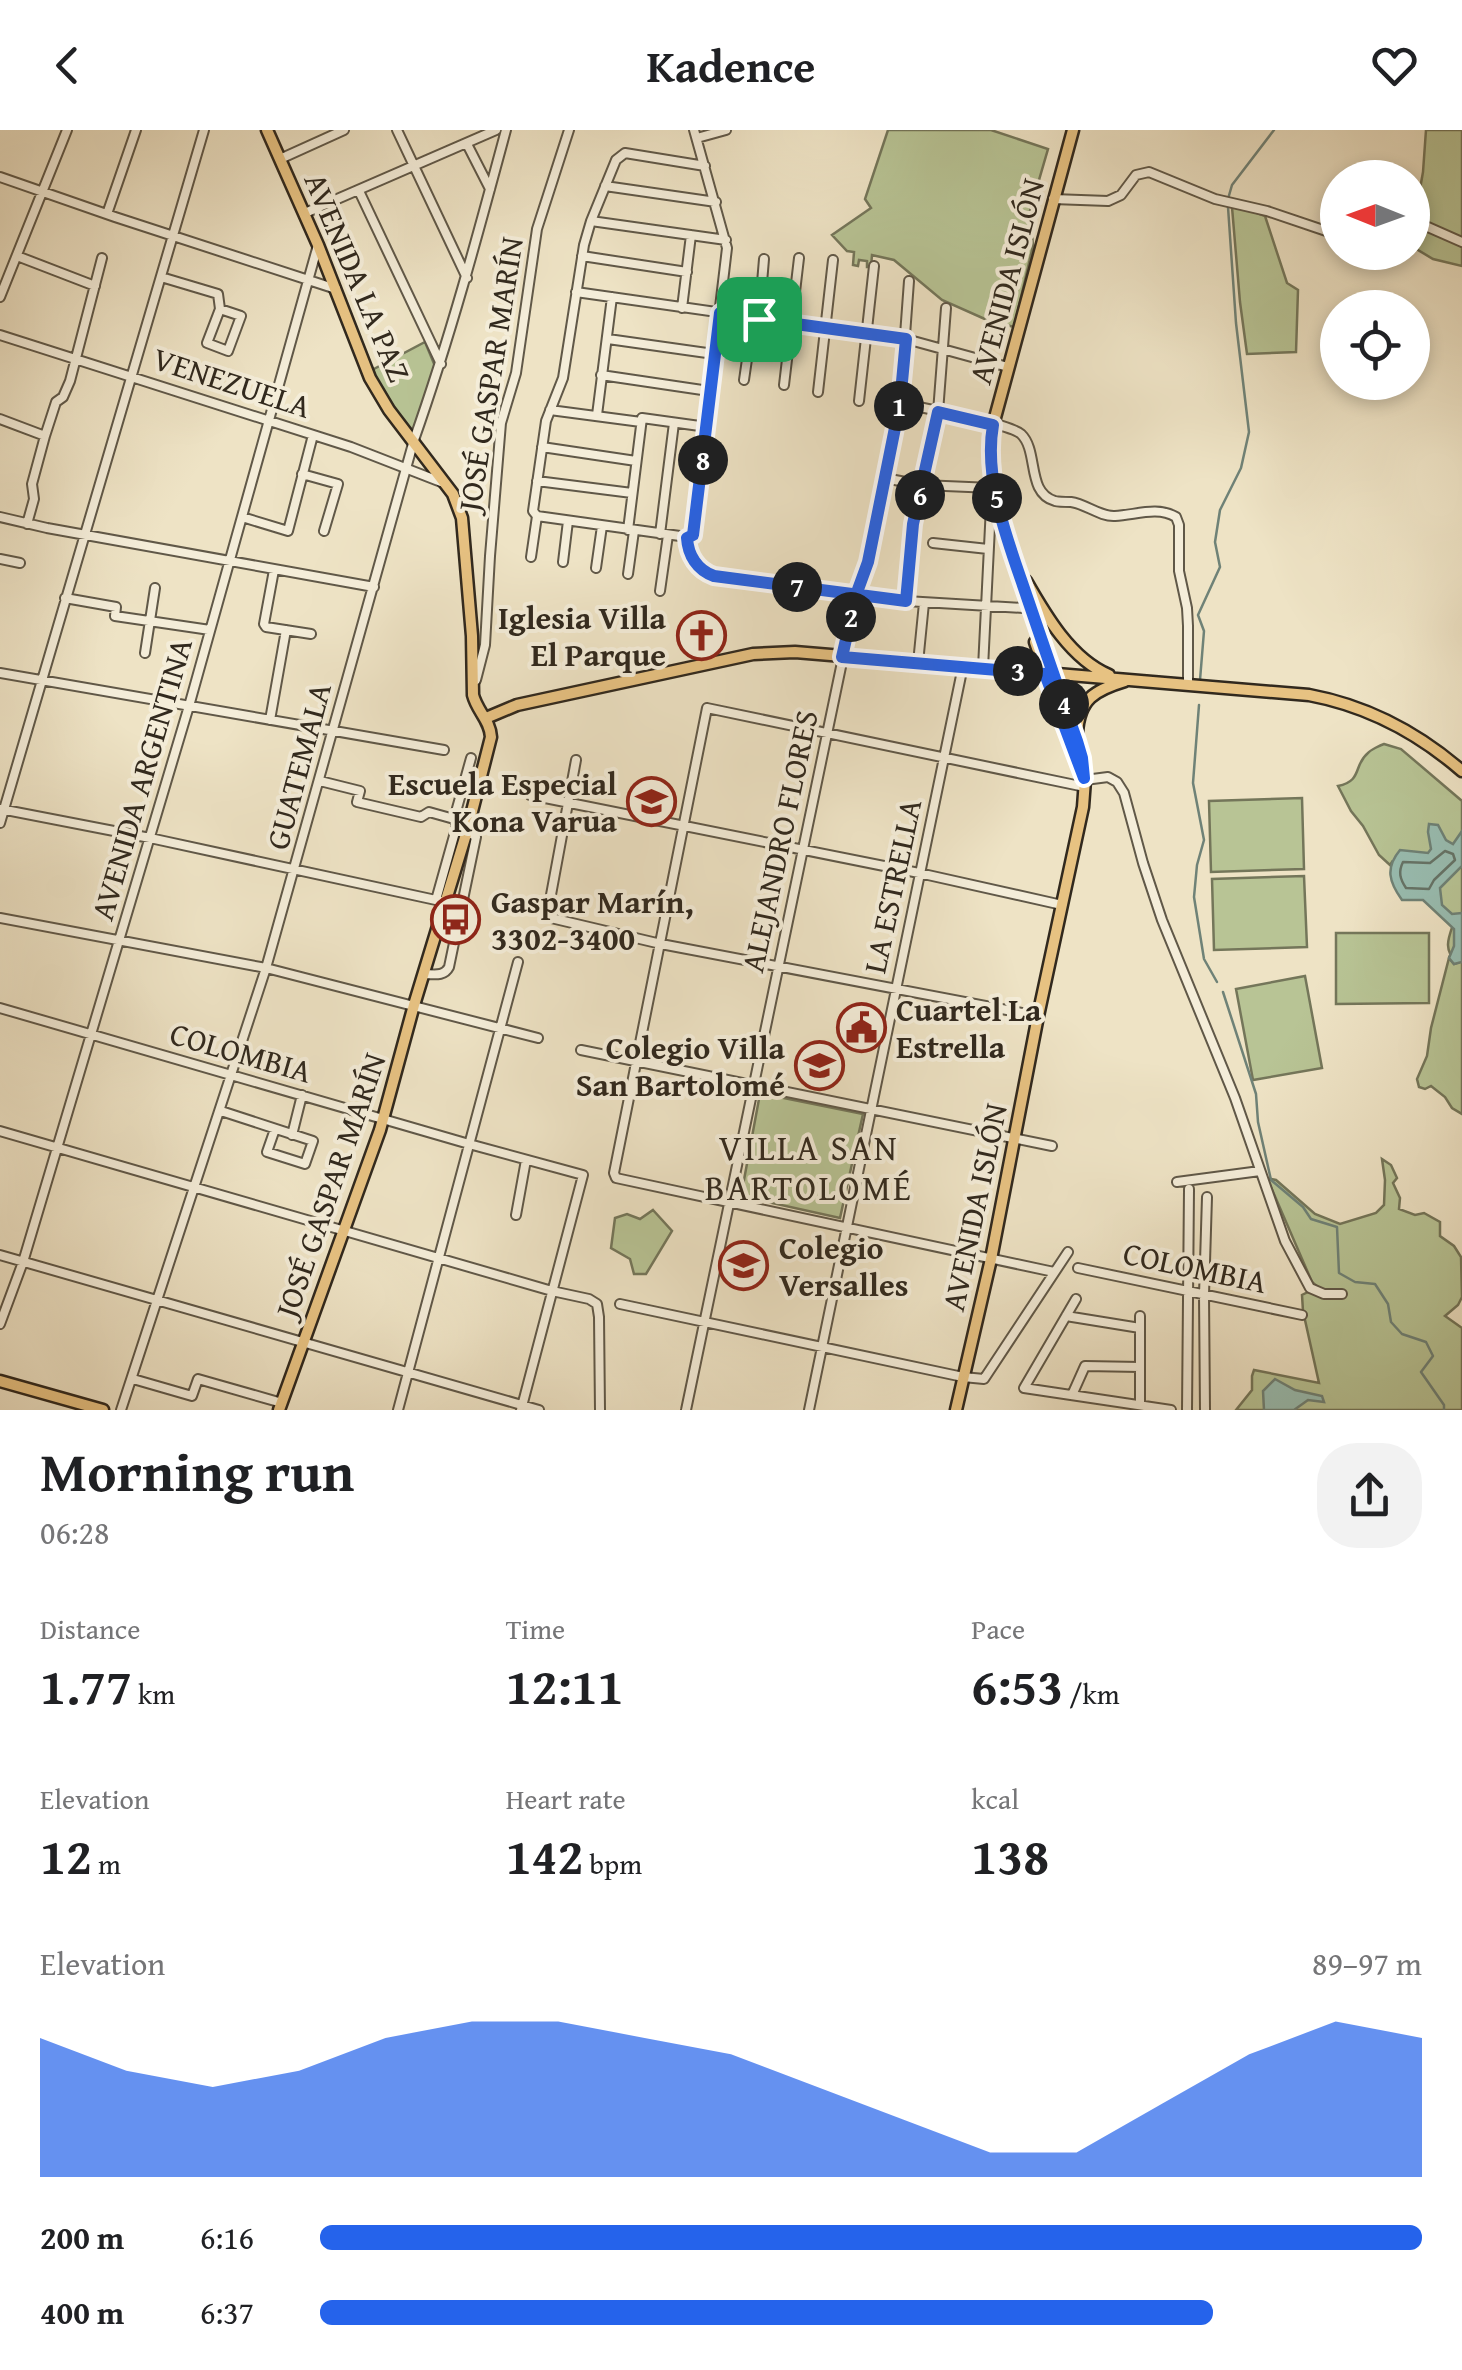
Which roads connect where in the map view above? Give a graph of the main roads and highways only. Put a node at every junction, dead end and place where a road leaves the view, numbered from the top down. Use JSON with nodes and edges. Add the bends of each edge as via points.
{"nodes":[{"id":1,"x":268,"y":130,"type":"edge"},
{"id":2,"x":1073,"y":130,"type":"edge"},
{"id":3,"x":1016,"y":563,"type":"junction"},
{"id":4,"x":1049,"y":674,"type":"junction"},
{"id":5,"x":1128,"y":680,"type":"junction"},
{"id":6,"x":486,"y":718,"type":"junction"},
{"id":7,"x":1077,"y":741,"type":"junction"},
{"id":8,"x":1462,"y":771,"type":"edge"},
{"id":9,"x":1085,"y":782,"type":"junction"},
{"id":10,"x":0,"y":1381,"type":"edge"},
{"id":11,"x":280,"y":1406,"type":"edge"},
{"id":12,"x":103,"y":1410,"type":"edge"},
{"id":13,"x":956,"y":1410,"type":"edge"}],
"edges":[{"from":1,"to":6,"type":"main road","name":"AVENIDA LA PAZ","via":[[370,378],[456,499],[472,621],[472,689]]},
{"from":2,"to":3,"type":"main road","name":"AVENIDA ISLÓN","via":[[993,425],[992,485]]},
{"from":3,"to":4,"type":"main road","name":"AVENIDA ISLÓN"},
{"from":3,"to":5,"type":"main road","via":[[1073,652],[1099,671]]},
{"from":4,"to":5,"type":"main road"},
{"from":4,"to":6,"type":"main road","via":[[782,651],[517,704]]},
{"from":4,"to":7,"type":"main road","name":"AVENIDA ISLÓN"},
{"from":4,"to":9,"type":"main road","name":"AVENIDA ISLÓN"},
{"from":5,"to":7,"type":"main road","via":[[1090,698],[1078,716]]},
{"from":5,"to":8,"type":"main road","via":[[1294,694],[1353,706],[1410,732]]},
{"from":6,"to":11,"type":"main road","name":"JOSÉ GASPAR MARÍN","via":[[491,737],[467,831],[441,901],[383,1120]]},
{"from":7,"to":9,"type":"main road","name":"AVENIDA ISLÓN"},
{"from":9,"to":13,"type":"main road","name":"AVENIDA ISLÓN"},
{"from":10,"to":12,"type":"main road"}]}
